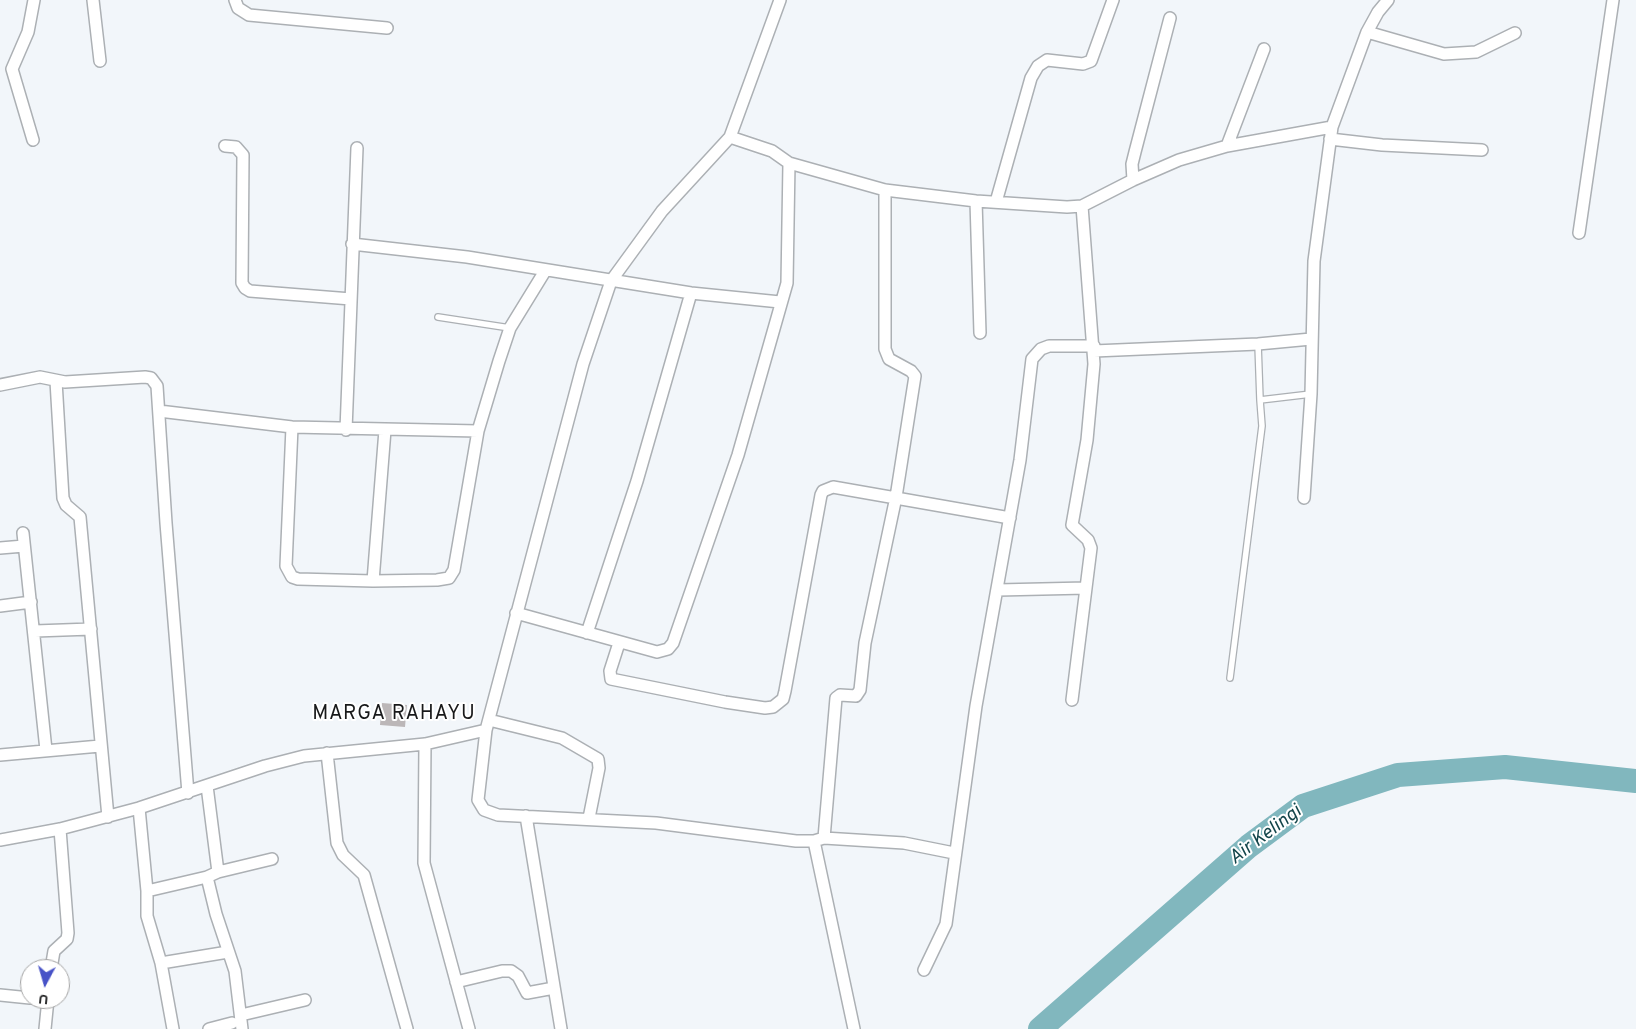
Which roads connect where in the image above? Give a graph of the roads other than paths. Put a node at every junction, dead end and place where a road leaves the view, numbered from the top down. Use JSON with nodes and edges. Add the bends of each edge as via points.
{"nodes":[{"id":1,"x":34,"y":0,"type":"edge"},
{"id":2,"x":93,"y":0,"type":"edge"},
{"id":3,"x":235,"y":0,"type":"edge"},
{"id":4,"x":780,"y":0,"type":"edge"},
{"id":5,"x":1113,"y":0,"type":"edge"},
{"id":6,"x":1388,"y":0,"type":"edge"},
{"id":7,"x":1613,"y":0,"type":"edge"},
{"id":8,"x":1170,"y":18,"type":"dead end"},
{"id":9,"x":387,"y":28,"type":"dead end"},
{"id":10,"x":1367,"y":32,"type":"junction"},
{"id":11,"x":1515,"y":33,"type":"dead end"},
{"id":12,"x":1264,"y":49,"type":"dead end"},
{"id":13,"x":100,"y":61,"type":"dead end"},
{"id":14,"x":1332,"y":127,"type":"junction"},
{"id":15,"x":730,"y":137,"type":"junction"},
{"id":16,"x":1330,"y":139,"type":"junction"},
{"id":17,"x":33,"y":140,"type":"dead end"},
{"id":18,"x":225,"y":146,"type":"dead end"},
{"id":19,"x":1227,"y":146,"type":"junction"},
{"id":20,"x":357,"y":148,"type":"dead end"},
{"id":21,"x":1482,"y":150,"type":"dead end"},
{"id":22,"x":789,"y":162,"type":"junction"},
{"id":23,"x":1134,"y":180,"type":"junction"},
{"id":24,"x":885,"y":190,"type":"junction"},
{"id":25,"x":976,"y":201,"type":"junction"},
{"id":26,"x":996,"y":202,"type":"junction"},
{"id":27,"x":1082,"y":206,"type":"junction"},
{"id":28,"x":1579,"y":233,"type":"dead end"},
{"id":29,"x":352,"y":244,"type":"junction"},
{"id":30,"x":544,"y":271,"type":"junction"},
{"id":31,"x":611,"y":281,"type":"junction"},
{"id":32,"x":691,"y":293,"type":"junction"},
{"id":33,"x":352,"y":299,"type":"junction"},
{"id":34,"x":780,"y":302,"type":"junction"},
{"id":35,"x":438,"y":317,"type":"dead end"},
{"id":36,"x":510,"y":328,"type":"junction"},
{"id":37,"x":980,"y":334,"type":"dead end"},
{"id":38,"x":1312,"y":339,"type":"junction"},
{"id":39,"x":1258,"y":344,"type":"junction"},
{"id":40,"x":1094,"y":348,"type":"junction"},
{"id":41,"x":56,"y":381,"type":"junction"},
{"id":42,"x":0,"y":385,"type":"edge"},
{"id":43,"x":1311,"y":394,"type":"junction"},
{"id":44,"x":1260,"y":400,"type":"junction"},
{"id":45,"x":159,"y":412,"type":"junction"},
{"id":46,"x":292,"y":427,"type":"junction"},
{"id":47,"x":346,"y":430,"type":"junction"},
{"id":48,"x":385,"y":430,"type":"junction"},
{"id":49,"x":478,"y":431,"type":"junction"},
{"id":50,"x":896,"y":497,"type":"junction"},
{"id":51,"x":1304,"y":498,"type":"dead end"},
{"id":52,"x":1010,"y":518,"type":"junction"},
{"id":53,"x":22,"y":533,"type":"dead end"},
{"id":54,"x":24,"y":546,"type":"junction"},
{"id":55,"x":0,"y":548,"type":"edge"},
{"id":56,"x":373,"y":581,"type":"junction"},
{"id":57,"x":1086,"y":588,"type":"junction"},
{"id":58,"x":998,"y":590,"type":"junction"},
{"id":59,"x":31,"y":602,"type":"junction"},
{"id":60,"x":0,"y":606,"type":"edge"},
{"id":61,"x":516,"y":613,"type":"junction"},
{"id":62,"x":91,"y":629,"type":"junction"},
{"id":63,"x":35,"y":631,"type":"junction"},
{"id":64,"x":587,"y":633,"type":"junction"},
{"id":65,"x":619,"y":643,"type":"junction"},
{"id":66,"x":1230,"y":678,"type":"dead end"},
{"id":67,"x":1072,"y":700,"type":"dead end"},
{"id":68,"x":488,"y":725,"type":"junction"},
{"id":69,"x":425,"y":744,"type":"junction"},
{"id":70,"x":100,"y":746,"type":"junction"},
{"id":71,"x":46,"y":750,"type":"junction"},
{"id":72,"x":327,"y":753,"type":"junction"},
{"id":73,"x":0,"y":755,"type":"edge"},
{"id":74,"x":207,"y":786,"type":"junction"},
{"id":75,"x":188,"y":793,"type":"junction"},
{"id":76,"x":139,"y":808,"type":"junction"},
{"id":77,"x":108,"y":816,"type":"junction"},
{"id":78,"x":526,"y":816,"type":"junction"},
{"id":79,"x":589,"y":818,"type":"junction"},
{"id":80,"x":60,"y":829,"type":"junction"},
{"id":81,"x":819,"y":839,"type":"junction"},
{"id":82,"x":0,"y":840,"type":"edge"},
{"id":83,"x":954,"y":853,"type":"junction"},
{"id":84,"x":272,"y":860,"type":"dead end"},
{"id":85,"x":218,"y":872,"type":"junction"},
{"id":86,"x":207,"y":877,"type":"junction"},
{"id":87,"x":147,"y":891,"type":"junction"},
{"id":88,"x":228,"y":952,"type":"junction"},
{"id":89,"x":53,"y":959,"type":"edge"},
{"id":90,"x":161,"y":963,"type":"junction"},
{"id":91,"x":924,"y":970,"type":"dead end"},
{"id":92,"x":456,"y":982,"type":"junction"},
{"id":93,"x":554,"y":988,"type":"junction"},
{"id":94,"x":0,"y":995,"type":"edge"},
{"id":95,"x":20,"y":997,"type":"edge"},
{"id":96,"x":306,"y":1000,"type":"dead end"},
{"id":97,"x":45,"y":1009,"type":"edge"},
{"id":98,"x":241,"y":1015,"type":"junction"},
{"id":99,"x":232,"y":1023,"type":"dead end"},
{"id":100,"x":45,"y":1029,"type":"edge"},
{"id":101,"x":173,"y":1029,"type":"edge"},
{"id":102,"x":209,"y":1029,"type":"edge"},
{"id":103,"x":242,"y":1029,"type":"edge"},
{"id":104,"x":407,"y":1029,"type":"edge"},
{"id":105,"x":469,"y":1029,"type":"edge"},
{"id":106,"x":561,"y":1029,"type":"edge"},
{"id":107,"x":854,"y":1029,"type":"edge"}],
"edges":[{"from":1,"to":17,"type":"street","via":[[28,32],[12,69]]},
{"from":2,"to":13,"type":"street"},
{"from":3,"to":9,"type":"street","via":[[238,8],[249,15]]},
{"from":4,"to":15,"type":"street"},
{"from":5,"to":26,"type":"street","via":[[1091,61],[1083,64],[1046,60],[1030,78]]},
{"from":6,"to":10,"type":"street"},
{"from":7,"to":28,"type":"street"},
{"from":8,"to":23,"type":"street","via":[[1132,164]]},
{"from":10,"to":11,"type":"street","via":[[1435,52],[1453,54],[1476,52]]},
{"from":10,"to":14,"type":"street"},
{"from":12,"to":19,"type":"street"},
{"from":14,"to":16,"type":"street"},
{"from":14,"to":19,"type":"street"},
{"from":15,"to":22,"type":"street","via":[[772,151]]},
{"from":15,"to":31,"type":"street","via":[[662,211]]},
{"from":16,"to":21,"type":"street"},
{"from":16,"to":38,"type":"street","via":[[1314,261]]},
{"from":18,"to":33,"type":"street","via":[[236,147],[243,155],[242,283],[245,288],[250,292]]},
{"from":19,"to":23,"type":"street","via":[[1179,160]]},
{"from":20,"to":29,"type":"street"},
{"from":22,"to":24,"type":"street"},
{"from":22,"to":34,"type":"street","via":[[787,269]]},
{"from":23,"to":27,"type":"street"},
{"from":24,"to":25,"type":"street"},
{"from":24,"to":50,"type":"street","via":[[885,349],[889,359],[915,376]]},
{"from":25,"to":26,"type":"street"},
{"from":25,"to":37,"type":"street"},
{"from":26,"to":27,"type":"street"},
{"from":27,"to":40,"type":"street"},
{"from":29,"to":30,"type":"street","via":[[467,257]]},
{"from":29,"to":33,"type":"street"},
{"from":30,"to":31,"type":"street"},
{"from":30,"to":36,"type":"street"},
{"from":31,"to":32,"type":"street"},
{"from":31,"to":61,"type":"street","via":[[583,364]]},
{"from":32,"to":34,"type":"street"},
{"from":32,"to":64,"type":"street","via":[[637,481]]},
{"from":33,"to":47,"type":"street"},
{"from":34,"to":65,"type":"street","via":[[738,455],[674,643],[657,652]]},
{"from":35,"to":36,"type":"lane"},
{"from":36,"to":49,"type":"street"},
{"from":38,"to":39,"type":"street"},
{"from":38,"to":43,"type":"street"},
{"from":39,"to":40,"type":"street"},
{"from":39,"to":44,"type":"lane"},
{"from":40,"to":52,"type":"street","via":[[1050,346],[1041,349],[1032,359]]},
{"from":40,"to":57,"type":"street","via":[[1087,440],[1072,525],[1090,544]]},
{"from":41,"to":42,"type":"street","via":[[40,377]]},
{"from":41,"to":45,"type":"street","via":[[151,378],[157,386]]},
{"from":41,"to":62,"type":"street","via":[[64,498],[66,505],[80,517]]},
{"from":43,"to":44,"type":"lane"},
{"from":43,"to":51,"type":"street"},
{"from":44,"to":66,"type":"lane","via":[[1262,426]]},
{"from":45,"to":46,"type":"street"},
{"from":45,"to":75,"type":"street"},
{"from":46,"to":47,"type":"street"},
{"from":46,"to":56,"type":"street","via":[[288,572],[298,579]]},
{"from":47,"to":48,"type":"street"},
{"from":48,"to":49,"type":"street"},
{"from":48,"to":56,"type":"street"},
{"from":49,"to":56,"type":"street","via":[[451,575],[437,580]]},
{"from":50,"to":52,"type":"street"},
{"from":50,"to":65,"type":"street","via":[[833,487],[821,495],[785,691],[778,704],[765,708],[724,702],[611,678],[610,671]]},
{"from":50,"to":81,"type":"street","via":[[868,625],[859,693],[836,698]]},
{"from":52,"to":58,"type":"street"},
{"from":53,"to":54,"type":"street"},
{"from":54,"to":55,"type":"street"},
{"from":54,"to":59,"type":"street"},
{"from":57,"to":58,"type":"street"},
{"from":57,"to":67,"type":"street"},
{"from":58,"to":83,"type":"street","via":[[976,706]]},
{"from":59,"to":60,"type":"street"},
{"from":59,"to":63,"type":"street"},
{"from":61,"to":64,"type":"street"},
{"from":61,"to":68,"type":"street"},
{"from":62,"to":63,"type":"street"},
{"from":62,"to":70,"type":"street"},
{"from":63,"to":71,"type":"street"},
{"from":64,"to":65,"type":"street"},
{"from":68,"to":69,"type":"street"},
{"from":68,"to":78,"type":"street","via":[[480,805],[498,816]]},
{"from":68,"to":79,"type":"street","via":[[562,738],[598,759]]},
{"from":69,"to":72,"type":"street"},
{"from":69,"to":92,"type":"street","via":[[424,863]]},
{"from":70,"to":71,"type":"street"},
{"from":70,"to":77,"type":"street"},
{"from":71,"to":73,"type":"street"},
{"from":72,"to":74,"type":"street","via":[[265,766]]},
{"from":72,"to":104,"type":"street","via":[[337,843],[343,855],[364,875]]},
{"from":74,"to":75,"type":"street"},
{"from":74,"to":85,"type":"street"},
{"from":75,"to":76,"type":"street"},
{"from":76,"to":77,"type":"street"},
{"from":76,"to":87,"type":"street"},
{"from":77,"to":80,"type":"street"},
{"from":78,"to":79,"type":"street"},
{"from":78,"to":93,"type":"street"},
{"from":79,"to":81,"type":"street"},
{"from":80,"to":82,"type":"street"},
{"from":80,"to":89,"type":"street","via":[[68,933],[67,939],[54,951]]},
{"from":81,"to":83,"type":"street","via":[[904,843]]},
{"from":81,"to":107,"type":"street"},
{"from":83,"to":91,"type":"street","via":[[946,924]]},
{"from":84,"to":85,"type":"street"},
{"from":85,"to":86,"type":"street"},
{"from":86,"to":87,"type":"street"},
{"from":86,"to":88,"type":"street"},
{"from":87,"to":90,"type":"street","via":[[147,916]]},
{"from":88,"to":90,"type":"street"},
{"from":88,"to":98,"type":"street","via":[[235,971]]},
{"from":90,"to":101,"type":"street"},
{"from":92,"to":93,"type":"street","via":[[502,971],[516,973],[528,993]]},
{"from":92,"to":105,"type":"street"},
{"from":93,"to":106,"type":"street"},
{"from":94,"to":95,"type":"street"},
{"from":96,"to":98,"type":"street"},
{"from":97,"to":100,"type":"street"},
{"from":98,"to":103,"type":"street"},
{"from":99,"to":102,"type":"street"}]}
